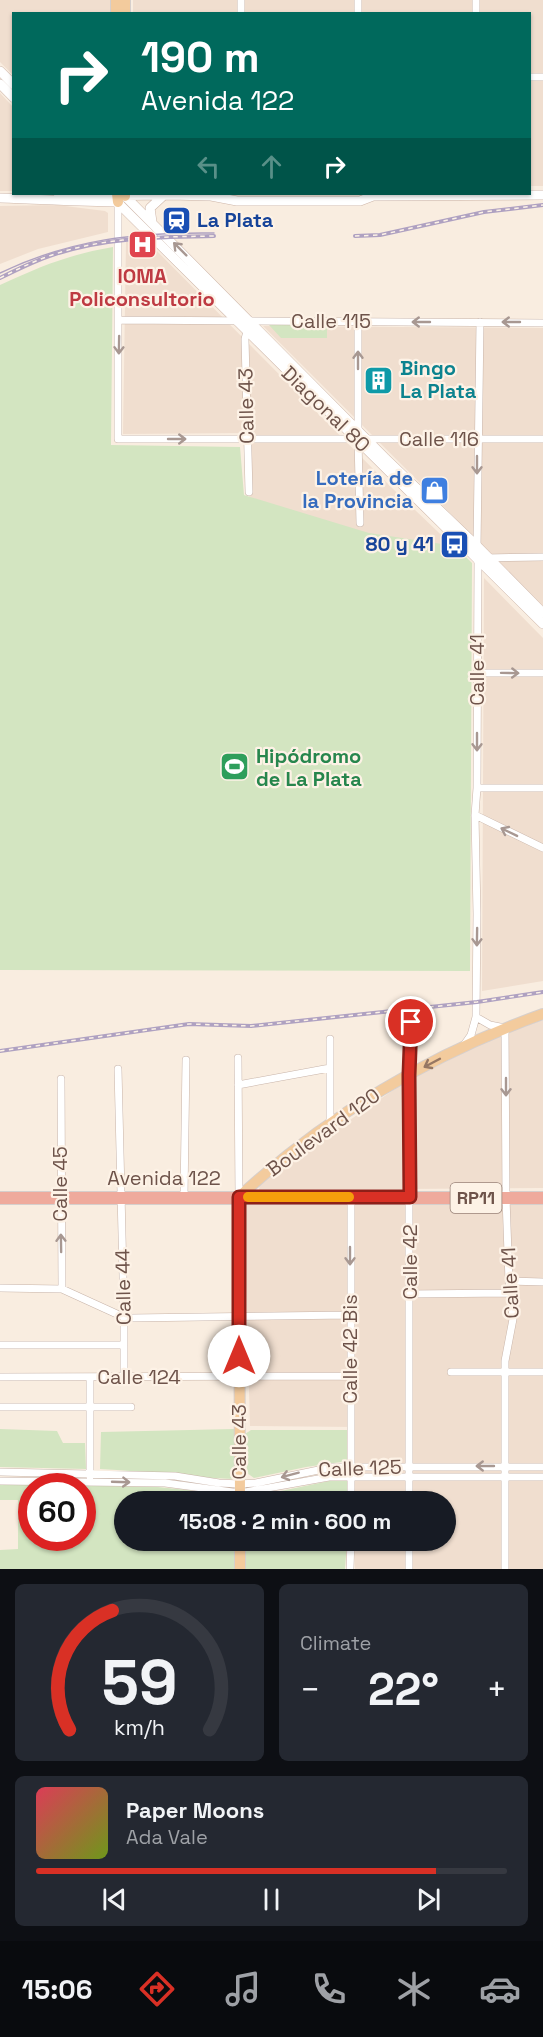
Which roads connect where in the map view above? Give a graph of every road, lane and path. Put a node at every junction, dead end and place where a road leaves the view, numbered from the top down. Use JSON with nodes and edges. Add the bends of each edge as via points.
{"nodes":[{"id":1,"x":4,"y":77,"type":"edge"},
{"id":2,"x":12,"y":94,"type":"edge"},
{"id":3,"x":118,"y":195,"type":"edge"},
{"id":4,"x":163,"y":195,"type":"junction"},
{"id":5,"x":220,"y":195,"type":"edge"},
{"id":6,"x":369,"y":195,"type":"edge"},
{"id":7,"x":211,"y":196,"type":"junction"},
{"id":8,"x":0,"y":198,"type":"edge"},
{"id":9,"x":152,"y":222,"type":"junction"},
{"id":10,"x":119,"y":320,"type":"junction"},
{"id":11,"x":237,"y":321,"type":"junction"},
{"id":12,"x":358,"y":321,"type":"junction"},
{"id":13,"x":480,"y":322,"type":"junction"},
{"id":14,"x":543,"y":323,"type":"edge"},
{"id":15,"x":249,"y":326,"type":"junction"},
{"id":16,"x":361,"y":436,"type":"junction"},
{"id":17,"x":543,"y":438,"type":"edge"},
{"id":18,"x":247,"y":439,"type":"junction"},
{"id":19,"x":478,"y":439,"type":"junction"},
{"id":20,"x":249,"y":492,"type":"dead end"},
{"id":21,"x":360,"y":523,"type":"dead end"},
{"id":22,"x":477,"y":546,"type":"junction"},
{"id":23,"x":543,"y":557,"type":"edge"},
{"id":24,"x":478,"y":558,"type":"junction"},
{"id":25,"x":488,"y":558,"type":"junction"},
{"id":26,"x":543,"y":613,"type":"edge"},
{"id":27,"x":543,"y":624,"type":"edge"},
{"id":28,"x":477,"y":673,"type":"junction"},
{"id":29,"x":543,"y":674,"type":"edge"},
{"id":30,"x":477,"y":788,"type":"junction"},
{"id":31,"x":543,"y":788,"type":"edge"},
{"id":32,"x":475,"y":815,"type":"junction"},
{"id":33,"x":543,"y":848,"type":"edge"},
{"id":34,"x":543,"y":1014,"type":"edge"},
{"id":35,"x":476,"y":1017,"type":"junction"},
{"id":36,"x":411,"y":1022,"type":"dead end"},
{"id":37,"x":505,"y":1028,"type":"junction"},
{"id":38,"x":330,"y":1039,"type":"dead end"},
{"id":39,"x":462,"y":1047,"type":"junction"},
{"id":40,"x":238,"y":1058,"type":"dead end"},
{"id":41,"x":186,"y":1060,"type":"dead end"},
{"id":42,"x":330,"y":1068,"type":"junction"},
{"id":43,"x":118,"y":1069,"type":"dead end"},
{"id":44,"x":409,"y":1075,"type":"junction"},
{"id":45,"x":60,"y":1079,"type":"dead end"},
{"id":46,"x":238,"y":1085,"type":"junction"},
{"id":47,"x":330,"y":1123,"type":"junction"},
{"id":48,"x":60,"y":1197,"type":"junction"},
{"id":49,"x":122,"y":1197,"type":"junction"},
{"id":50,"x":184,"y":1197,"type":"junction"},
{"id":51,"x":239,"y":1197,"type":"junction"},
{"id":52,"x":351,"y":1197,"type":"junction"},
{"id":53,"x":410,"y":1197,"type":"junction"},
{"id":54,"x":0,"y":1198,"type":"edge"},
{"id":55,"x":506,"y":1198,"type":"junction"},
{"id":56,"x":543,"y":1198,"type":"edge"},
{"id":57,"x":509,"y":1281,"type":"junction"},
{"id":58,"x":543,"y":1282,"type":"edge"},
{"id":59,"x":0,"y":1288,"type":"edge"},
{"id":60,"x":62,"y":1289,"type":"junction"},
{"id":61,"x":511,"y":1293,"type":"junction"},
{"id":62,"x":410,"y":1294,"type":"junction"},
{"id":63,"x":350,"y":1315,"type":"junction"},
{"id":64,"x":239,"y":1316,"type":"junction"},
{"id":65,"x":124,"y":1317,"type":"junction"},
{"id":66,"x":0,"y":1345,"type":"edge"},
{"id":67,"x":124,"y":1345,"type":"junction"},
{"id":68,"x":505,"y":1371,"type":"junction"},
{"id":69,"x":451,"y":1372,"type":"dead end"},
{"id":70,"x":543,"y":1372,"type":"edge"},
{"id":71,"x":239,"y":1376,"type":"junction"},
{"id":72,"x":350,"y":1376,"type":"junction"},
{"id":73,"x":0,"y":1377,"type":"edge"},
{"id":74,"x":90,"y":1377,"type":"junction"},
{"id":75,"x":124,"y":1377,"type":"junction"},
{"id":76,"x":0,"y":1407,"type":"edge"},
{"id":77,"x":91,"y":1407,"type":"junction"},
{"id":78,"x":130,"y":1407,"type":"dead end"},
{"id":79,"x":409,"y":1466,"type":"junction"},
{"id":80,"x":505,"y":1466,"type":"junction"},
{"id":81,"x":350,"y":1467,"type":"junction"},
{"id":82,"x":543,"y":1467,"type":"edge"},
{"id":83,"x":0,"y":1472,"type":"edge"},
{"id":84,"x":91,"y":1473,"type":"joint"},
{"id":85,"x":96,"y":1473,"type":"edge"},
{"id":86,"x":351,"y":1476,"type":"junction"},
{"id":87,"x":409,"y":1477,"type":"junction"},
{"id":88,"x":543,"y":1477,"type":"edge"},
{"id":89,"x":504,"y":1478,"type":"junction"},
{"id":90,"x":0,"y":1481,"type":"edge"},
{"id":91,"x":18,"y":1481,"type":"edge"},
{"id":92,"x":96,"y":1481,"type":"edge"},
{"id":93,"x":223,"y":1491,"type":"edge"},
{"id":94,"x":236,"y":1491,"type":"edge"},
{"id":95,"x":240,"y":1491,"type":"edge"},
{"id":96,"x":243,"y":1491,"type":"edge"},
{"id":97,"x":251,"y":1491,"type":"edge"},
{"id":98,"x":351,"y":1491,"type":"edge"},
{"id":99,"x":409,"y":1491,"type":"edge"},
{"id":100,"x":240,"y":1551,"type":"edge"},
{"id":101,"x":351,"y":1551,"type":"edge"},
{"id":102,"x":409,"y":1551,"type":"edge"},
{"id":103,"x":240,"y":1569,"type":"edge"},
{"id":104,"x":350,"y":1569,"type":"edge"},
{"id":105,"x":410,"y":1569,"type":"edge"},
{"id":106,"x":505,"y":1569,"type":"edge"}],
"edges":[{"from":1,"to":2,"type":"main road"},
{"from":3,"to":4,"type":"main road"},
{"from":3,"to":8,"type":"main road","via":[[72,202]]},
{"from":3,"to":9,"type":"main road","name":"Diagonal 80"},
{"from":3,"to":10,"type":"street"},
{"from":3,"to":11,"type":"main road","name":"Diagonal 80"},
{"from":4,"to":7,"type":"main road"},
{"from":4,"to":9,"type":"main road","via":[[150,208]]},
{"from":5,"to":7,"type":"main road"},
{"from":6,"to":7,"type":"main road","via":[[360,201],[237,201]]},
{"from":15,"to":9,"type":"main road","name":"Diagonal 80","one_way":true},
{"from":10,"to":11,"type":"street"},
{"from":10,"to":18,"type":"street","name":"Calle 116","one_way":true,"via":[[118,439]]},
{"from":11,"to":15,"type":"main road","name":"Diagonal 80"},
{"from":13,"to":12,"type":"street","name":"Calle 115","one_way":true},
{"from":12,"to":15,"type":"street","name":"Calle 115"},
{"from":16,"to":12,"type":"street","one_way":true},
{"from":14,"to":13,"type":"street","name":"Calle 115","one_way":true},
{"from":13,"to":19,"type":"street","name":"Calle 41"},
{"from":15,"to":16,"type":"main road","name":"Diagonal 80"},
{"from":15,"to":18,"type":"street","name":"Calle 43","via":[[245,339]]},
{"from":16,"to":18,"type":"street","name":"Calle 116"},
{"from":16,"to":19,"type":"street","name":"Calle 116"},
{"from":16,"to":21,"type":"street"},
{"from":16,"to":22,"type":"main road","name":"Diagonal 80"},
{"from":16,"to":24,"type":"main road","name":"Diagonal 80"},
{"from":17,"to":19,"type":"street","name":"Calle 116"},
{"from":18,"to":20,"type":"street","name":"Calle 43"},
{"from":19,"to":22,"type":"street","name":"Calle 41","one_way":true},
{"from":22,"to":24,"type":"street","name":"Calle 41"},
{"from":22,"to":25,"type":"main road","name":"Diagonal 80"},
{"from":23,"to":25,"type":"street"},
{"from":24,"to":25,"type":"street"},
{"from":24,"to":27,"type":"main road","name":"Diagonal 80"},
{"from":24,"to":28,"type":"street","name":"Calle 41"},
{"from":25,"to":26,"type":"main road","name":"Diagonal 80"},
{"from":28,"to":29,"type":"street","one_way":true},
{"from":28,"to":30,"type":"street","name":"Calle 41","one_way":true},
{"from":30,"to":31,"type":"street"},
{"from":30,"to":32,"type":"street","name":"Calle 41"},
{"from":33,"to":32,"type":"street","one_way":true},
{"from":32,"to":35,"type":"street","name":"Calle 41","one_way":true},
{"from":34,"to":37,"type":"main road","name":"Boulevard 120"},
{"from":35,"to":37,"type":"street"},
{"from":35,"to":39,"type":"street","name":"Calle 41","via":[[471,1035]]},
{"from":36,"to":44,"type":"street","name":"Calle 42"},
{"from":37,"to":39,"type":"main road","name":"Boulevard 120"},
{"from":37,"to":55,"type":"street","name":"Calle 41","one_way":true},
{"from":38,"to":42,"type":"street"},
{"from":39,"to":44,"type":"main road","name":"Boulevard 120","one_way":true},
{"from":40,"to":46,"type":"street","name":"Calle 43"},
{"from":41,"to":50,"type":"street"},
{"from":42,"to":46,"type":"street"},
{"from":42,"to":47,"type":"street"},
{"from":43,"to":49,"type":"street","name":"Calle 44"},
{"from":44,"to":47,"type":"main road","name":"Boulevard 120"},
{"from":44,"to":53,"type":"street","name":"Calle 42"},
{"from":45,"to":48,"type":"street","name":"Calle 45"},
{"from":46,"to":51,"type":"street","name":"Calle 43"},
{"from":47,"to":51,"type":"main road","name":"Boulevard 120"},
{"from":48,"to":49,"type":"highway","name":"Avenida 122","number":"RP11"},
{"from":48,"to":54,"type":"highway","name":"Avenida 122","number":"RP11"},
{"from":60,"to":48,"type":"street","name":"Calle 45","one_way":true},
{"from":49,"to":50,"type":"highway","name":"Avenida 122","number":"RP11"},
{"from":49,"to":65,"type":"street","name":"Calle 44"},
{"from":50,"to":51,"type":"highway","name":"Avenida 122","number":"RP11"},
{"from":51,"to":52,"type":"highway","name":"Avenida 122","number":"RP11"},
{"from":51,"to":64,"type":"main road","name":"Calle 43"},
{"from":52,"to":53,"type":"highway","name":"Avenida 122","number":"RP11"},
{"from":52,"to":63,"type":"street","name":"Calle 42 Bis","one_way":true},
{"from":53,"to":55,"type":"highway","name":"Avenida 122","number":"RP11"},
{"from":53,"to":62,"type":"street","name":"Calle 42"},
{"from":55,"to":56,"type":"highway","name":"Avenida 122","number":"RP11"},
{"from":55,"to":57,"type":"street","name":"Calle 41"},
{"from":57,"to":58,"type":"street"},
{"from":57,"to":61,"type":"street","name":"Calle 41"},
{"from":59,"to":60,"type":"street"},
{"from":60,"to":65,"type":"street"},
{"from":61,"to":62,"type":"street"},
{"from":61,"to":68,"type":"street","name":"Calle 41","via":[[513,1326]]},
{"from":62,"to":79,"type":"street","name":"Calle 42"},
{"from":63,"to":64,"type":"street"},
{"from":63,"to":72,"type":"street","name":"Calle 42 Bis"},
{"from":64,"to":65,"type":"street"},
{"from":64,"to":71,"type":"main road","name":"Calle 43"},
{"from":65,"to":67,"type":"street","name":"Calle 44"},
{"from":66,"to":67,"type":"street"},
{"from":67,"to":75,"type":"street","name":"Calle 44"},
{"from":68,"to":69,"type":"street"},
{"from":68,"to":70,"type":"street"},
{"from":68,"to":80,"type":"street","name":"Calle 41"},
{"from":71,"to":72,"type":"street","name":"Calle 124"},
{"from":71,"to":75,"type":"street","name":"Calle 124"},
{"from":71,"to":95,"type":"main road","name":"Calle 43"},
{"from":72,"to":81,"type":"street","name":"Calle 42 Bis"},
{"from":73,"to":74,"type":"street","name":"Calle 124"},
{"from":74,"to":75,"type":"street","name":"Calle 124"},
{"from":74,"to":77,"type":"street"},
{"from":76,"to":77,"type":"street"},
{"from":77,"to":78,"type":"street"},
{"from":77,"to":84,"type":"street"},
{"from":80,"to":79,"type":"street","name":"Calle 125","one_way":true},
{"from":79,"to":81,"type":"street","name":"Calle 125"},
{"from":79,"to":87,"type":"street","name":"Calle 42"},
{"from":80,"to":82,"type":"street","name":"Calle 125"},
{"from":80,"to":89,"type":"street","name":"Calle 41"},
{"from":81,"to":86,"type":"street","name":"Calle 42 Bis"},
{"from":81,"to":96,"type":"street","name":"Calle 125","one_way":true,"via":[[318,1468],[256,1483]]},
{"from":83,"to":84,"type":"street","name":"Calle 125"},
{"from":85,"to":94,"type":"street","name":"Calle 125","via":[[174,1476],[219,1483]]},
{"from":86,"to":87,"type":"street","name":"Calle 125"},
{"from":86,"to":97,"type":"street","name":"Calle 125"},
{"from":86,"to":98,"type":"street","name":"Calle 42 Bis"},
{"from":87,"to":89,"type":"street","name":"Calle 125"},
{"from":87,"to":99,"type":"street","name":"Calle 42"},
{"from":88,"to":89,"type":"street","name":"Calle 125"},
{"from":89,"to":106,"type":"street","name":"Calle 41"},
{"from":90,"to":91,"type":"street","name":"Calle 125"},
{"from":92,"to":93,"type":"street","name":"Calle 125","one_way":true},
{"from":100,"to":103,"type":"main road"},
{"from":101,"to":104,"type":"street"},
{"from":102,"to":105,"type":"street"}]}
